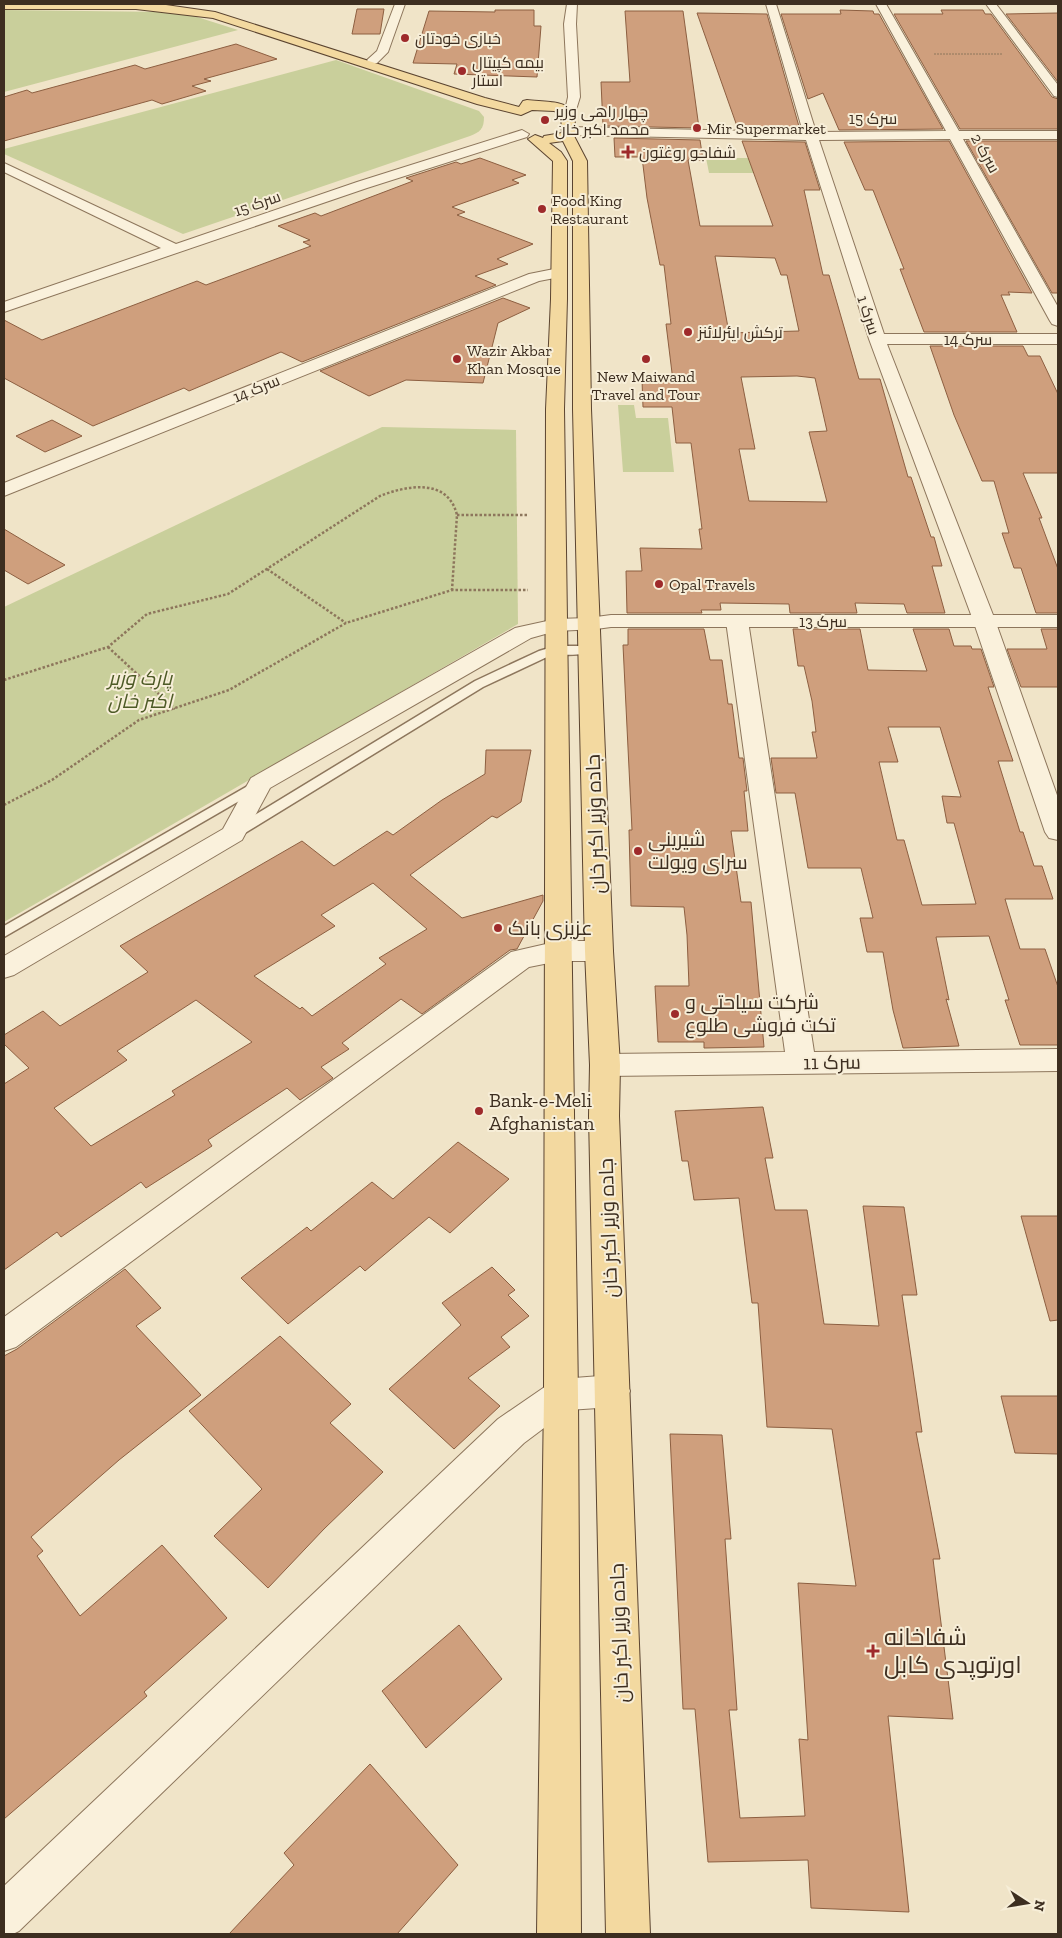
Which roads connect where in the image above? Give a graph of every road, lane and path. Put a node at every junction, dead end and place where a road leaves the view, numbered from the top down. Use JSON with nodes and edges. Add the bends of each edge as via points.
{"nodes":[{"id":1,"x":181,"y":4,"type":"edge"},
{"id":2,"x":400,"y":4,"type":"edge"},
{"id":3,"x":572,"y":4,"type":"edge"},
{"id":4,"x":771,"y":4,"type":"edge"},
{"id":5,"x":881,"y":4,"type":"edge"},
{"id":6,"x":991,"y":4,"type":"edge"},
{"id":7,"x":118,"y":5,"type":"edge"},
{"id":8,"x":4,"y":6,"type":"edge"},
{"id":9,"x":910,"y":54,"type":"junction"},
{"id":10,"x":1030,"y":54,"type":"junction"},
{"id":11,"x":368,"y":61,"type":"junction"},
{"id":12,"x":1058,"y":94,"type":"edge"},
{"id":13,"x":522,"y":110,"type":"junction"},
{"id":14,"x":561,"y":114,"type":"junction"},
{"id":15,"x":955,"y":135,"type":"junction"},
{"id":16,"x":1058,"y":135,"type":"edge"},
{"id":17,"x":529,"y":136,"type":"junction"},
{"id":18,"x":811,"y":136,"type":"junction"},
{"id":19,"x":4,"y":167,"type":"edge"},
{"id":20,"x":175,"y":249,"type":"junction"},
{"id":21,"x":559,"y":285,"type":"junction"},
{"id":22,"x":509,"y":287,"type":"junction"},
{"id":23,"x":4,"y":307,"type":"edge"},
{"id":24,"x":1058,"y":321,"type":"edge"},
{"id":25,"x":877,"y":339,"type":"junction"},
{"id":26,"x":1058,"y":339,"type":"edge"},
{"id":27,"x":4,"y":490,"type":"edge"},
{"id":28,"x":556,"y":514,"type":"junction"},
{"id":29,"x":457,"y":515,"type":"junction"},
{"id":30,"x":267,"y":569,"type":"junction"},
{"id":31,"x":452,"y":590,"type":"junction"},
{"id":32,"x":556,"y":590,"type":"junction"},
{"id":33,"x":984,"y":620,"type":"junction"},
{"id":34,"x":737,"y":621,"type":"junction"},
{"id":35,"x":1058,"y":621,"type":"edge"},
{"id":36,"x":346,"y":623,"type":"junction"},
{"id":37,"x":556,"y":637,"type":"junction"},
{"id":38,"x":589,"y":637,"type":"junction"},
{"id":39,"x":108,"y":646,"type":"junction"},
{"id":40,"x":4,"y":680,"type":"edge"},
{"id":41,"x":175,"y":709,"type":"junction"},
{"id":42,"x":260,"y":783,"type":"junction"},
{"id":43,"x":4,"y":805,"type":"edge"},
{"id":44,"x":1058,"y":832,"type":"edge"},
{"id":45,"x":233,"y":834,"type":"junction"},
{"id":46,"x":4,"y":932,"type":"edge"},
{"id":47,"x":559,"y":951,"type":"junction"},
{"id":48,"x":599,"y":951,"type":"junction"},
{"id":49,"x":4,"y":968,"type":"edge"},
{"id":50,"x":1058,"y":1060,"type":"edge"},
{"id":51,"x":801,"y":1062,"type":"junction"},
{"id":52,"x":605,"y":1065,"type":"junction"},
{"id":53,"x":4,"y":1336,"type":"edge"},
{"id":54,"x":613,"y":1391,"type":"junction"},
{"id":55,"x":561,"y":1395,"type":"junction"},
{"id":56,"x":4,"y":1916,"type":"edge"},
{"id":57,"x":4,"y":1927,"type":"edge"},
{"id":58,"x":8,"y":1934,"type":"edge"},
{"id":59,"x":559,"y":1934,"type":"edge"},
{"id":60,"x":628,"y":1934,"type":"edge"}],
"edges":[{"from":1,"to":11,"type":"main road","via":[[226,11]]},
{"from":2,"to":11,"type":"street","via":[[382,52]]},
{"from":3,"to":14,"type":"street","via":[[574,97],[572,107]]},
{"from":4,"to":18,"type":"street","name":"سرک 1"},
{"from":5,"to":9,"type":"street","name":"سرک 2"},
{"from":6,"to":10,"type":"street"},
{"from":7,"to":8,"type":"main road"},
{"from":7,"to":11,"type":"main road","via":[[172,8],[215,15]]},
{"from":9,"to":10,"type":"path"},
{"from":9,"to":15,"type":"street","name":"سرک 2"},
{"from":10,"to":12,"type":"street"},
{"from":11,"to":13,"type":"main road","via":[[480,101]]},
{"from":11,"to":14,"type":"main road"},
{"from":13,"to":14,"type":"main road","via":[[530,106]]},
{"from":13,"to":17,"type":"main road"},
{"from":14,"to":17,"type":"main road","via":[[555,139]]},
{"from":14,"to":18,"type":"street","name":"سرک 15"},
{"from":14,"to":38,"type":"main road","name":"جاده وزیر اکبر خان","via":[[580,161],[582,409]]},
{"from":15,"to":16,"type":"street","name":"سرک 15"},
{"from":15,"to":18,"type":"street","name":"سرک 15"},
{"from":15,"to":24,"type":"street","name":"سرک 2"},
{"from":17,"to":20,"type":"street","name":"سرک 15","via":[[362,185]]},
{"from":17,"to":21,"type":"main road","via":[[556,155],[560,162]]},
{"from":18,"to":25,"type":"street","name":"سرک 1"},
{"from":19,"to":20,"type":"street"},
{"from":20,"to":23,"type":"street","name":"سرک 15"},
{"from":21,"to":22,"type":"street","name":"سرک 14","via":[[538,291]]},
{"from":21,"to":22,"type":"street","name":"سرک 14","via":[[535,277]]},
{"from":21,"to":28,"type":"main road"},
{"from":22,"to":27,"type":"street","name":"سرک 14"},
{"from":25,"to":26,"type":"street","name":"سرک 14"},
{"from":25,"to":33,"type":"street","name":"سرک 1"},
{"from":28,"to":29,"type":"path"},
{"from":28,"to":32,"type":"main road"},
{"from":29,"to":30,"type":"path","via":[[456,503],[441,492],[417,487],[391,491]]},
{"from":29,"to":31,"type":"path"},
{"from":30,"to":36,"type":"path"},
{"from":30,"to":39,"type":"path","via":[[228,594],[148,614]]},
{"from":31,"to":32,"type":"path"},
{"from":31,"to":36,"type":"path"},
{"from":32,"to":37,"type":"main road"},
{"from":33,"to":34,"type":"street","name":"سرک 13"},
{"from":33,"to":35,"type":"street","name":"سرک 13"},
{"from":33,"to":44,"type":"street","name":"سرک 1"},
{"from":34,"to":38,"type":"street","name":"سرک 13","via":[[611,622]]},
{"from":34,"to":51,"type":"street"},
{"from":36,"to":41,"type":"path","via":[[229,690]]},
{"from":37,"to":38,"type":"street","name":"سرک 13"},
{"from":37,"to":42,"type":"street","name":"سرک 13","via":[[523,633]]},
{"from":37,"to":45,"type":"lane","via":[[543,654],[479,684]]},
{"from":37,"to":47,"type":"main road"},
{"from":38,"to":48,"type":"main road","name":"جاده وزیر اکبر خان"},
{"from":39,"to":40,"type":"path"},
{"from":39,"to":41,"type":"path"},
{"from":41,"to":43,"type":"path","via":[[139,720],[52,780]]},
{"from":42,"to":45,"type":"street"},
{"from":42,"to":46,"type":"lane"},
{"from":45,"to":49,"type":"street"},
{"from":47,"to":48,"type":"street"},
{"from":47,"to":53,"type":"street","via":[[521,959]]},
{"from":47,"to":55,"type":"main road"},
{"from":48,"to":52,"type":"main road","name":"جاده وزیر اکبر خان"},
{"from":50,"to":51,"type":"street","name":"سرک 11"},
{"from":51,"to":52,"type":"street","name":"سرک 11"},
{"from":52,"to":54,"type":"main road","name":"جاده وزیر اکبر خان"},
{"from":54,"to":55,"type":"street"},
{"from":54,"to":60,"type":"main road","name":"جاده وزیر اکبر خان"},
{"from":55,"to":56,"type":"street","via":[[511,1431]]},
{"from":55,"to":59,"type":"main road"},
{"from":57,"to":58,"type":"street"}]}
